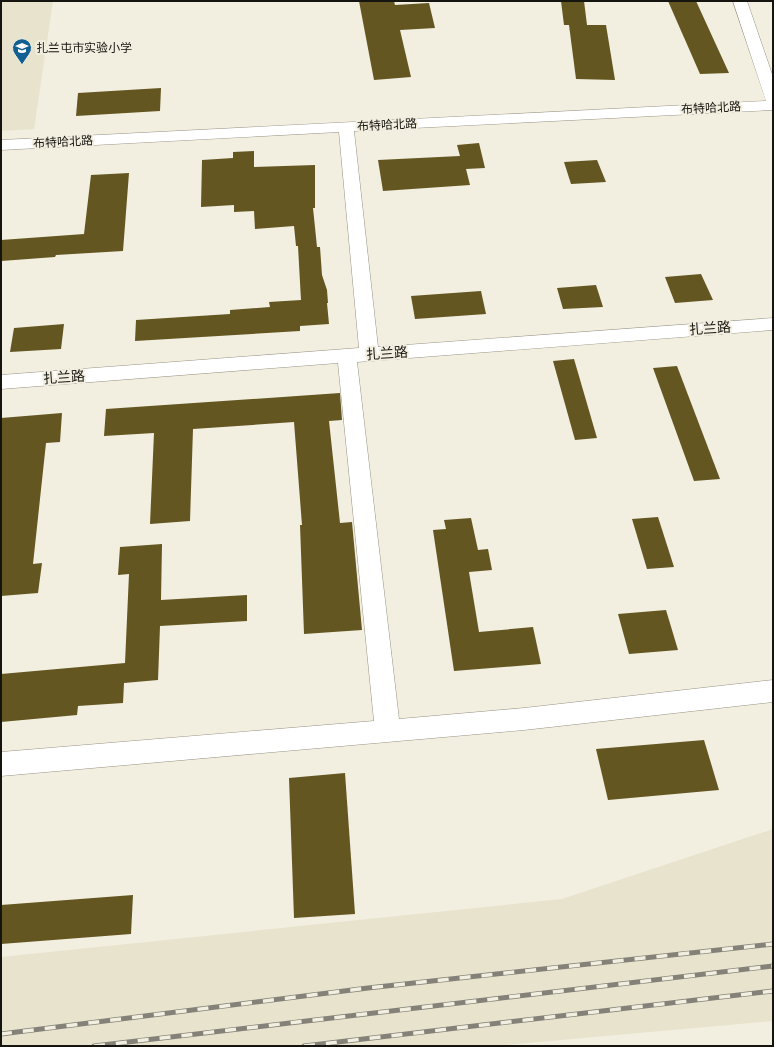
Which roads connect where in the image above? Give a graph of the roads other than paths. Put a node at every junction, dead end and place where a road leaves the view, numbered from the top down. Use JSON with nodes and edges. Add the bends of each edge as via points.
{"nodes":[{"id":1,"x":740,"y":1,"type":"edge"},
{"id":2,"x":773,"y":100,"type":"edge"},
{"id":3,"x":773,"y":105,"type":"edge"},
{"id":4,"x":346,"y":127,"type":"junction"},
{"id":5,"x":1,"y":145,"type":"edge"},
{"id":6,"x":773,"y":324,"type":"edge"},
{"id":7,"x":370,"y":354,"type":"junction"},
{"id":8,"x":347,"y":356,"type":"junction"},
{"id":9,"x":1,"y":382,"type":"edge"},
{"id":10,"x":773,"y":691,"type":"edge"},
{"id":11,"x":388,"y":731,"type":"junction"},
{"id":12,"x":1,"y":764,"type":"edge"}],
"edges":[{"from":1,"to":2,"type":"street"},
{"from":3,"to":4,"type":"street","name":"布特哈北路"},
{"from":4,"to":5,"type":"street","name":"布特哈北路"},
{"from":4,"to":7,"type":"street"},
{"from":6,"to":7,"type":"street","name":"扎兰路"},
{"from":7,"to":8,"type":"street","name":"扎兰路"},
{"from":8,"to":9,"type":"street","name":"扎兰路"},
{"from":8,"to":11,"type":"street"},
{"from":10,"to":11,"type":"street","via":[[524,719]]},
{"from":11,"to":12,"type":"street"}]}
